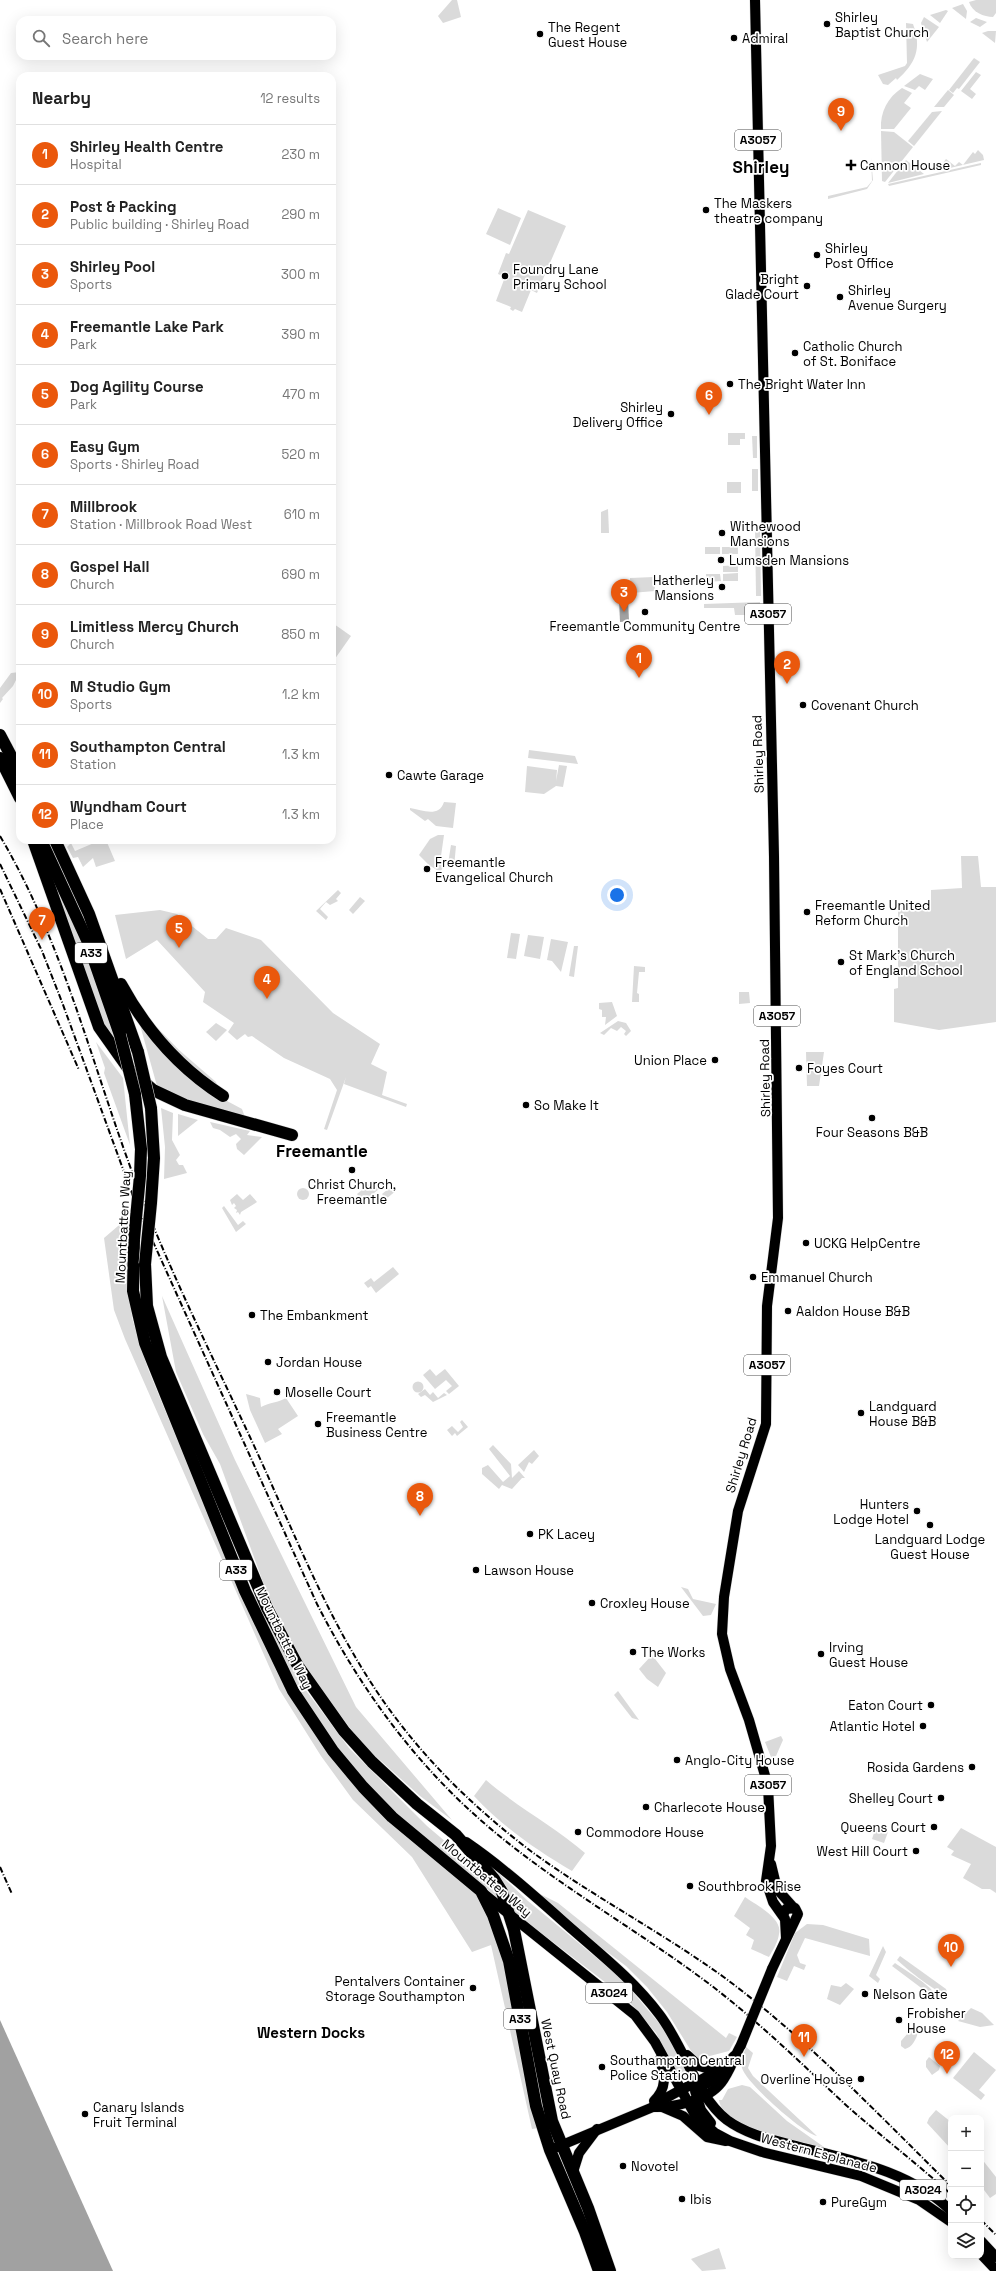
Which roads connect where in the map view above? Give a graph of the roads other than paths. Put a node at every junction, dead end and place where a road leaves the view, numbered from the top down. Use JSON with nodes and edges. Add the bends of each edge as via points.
{"nodes":[{"id":1,"x":755,"y":0,"type":"edge"},
{"id":2,"x":0,"y":735,"type":"edge"},
{"id":3,"x":0,"y":758,"type":"edge"},
{"id":4,"x":16,"y":765,"type":"edge"},
{"id":5,"x":16,"y":789,"type":"edge"},
{"id":6,"x":35,"y":844,"type":"edge"},
{"id":7,"x":43,"y":844,"type":"edge"},
{"id":8,"x":57,"y":844,"type":"edge"},
{"id":9,"x":104,"y":952,"type":"junction"},
{"id":10,"x":223,"y":1096,"type":"dead end"},
{"id":11,"x":292,"y":1135,"type":"dead end"},
{"id":12,"x":456,"y":1835,"type":"junction"},
{"id":13,"x":770,"y":1861,"type":"junction"},
{"id":14,"x":481,"y":1891,"type":"junction"},
{"id":15,"x":511,"y":1917,"type":"junction"},
{"id":16,"x":788,"y":1918,"type":"junction"},
{"id":17,"x":656,"y":2042,"type":"junction"},
{"id":18,"x":683,"y":2053,"type":"junction"},
{"id":19,"x":734,"y":2056,"type":"junction"},
{"id":20,"x":716,"y":2071,"type":"junction"},
{"id":21,"x":727,"y":2072,"type":"junction"},
{"id":22,"x":721,"y":2084,"type":"junction"},
{"id":23,"x":699,"y":2090,"type":"junction"},
{"id":24,"x":681,"y":2091,"type":"junction"},
{"id":25,"x":686,"y":2102,"type":"junction"},
{"id":26,"x":653,"y":2108,"type":"junction"},
{"id":27,"x":716,"y":2110,"type":"junction"},
{"id":28,"x":598,"y":2129,"type":"junction"},
{"id":29,"x":730,"y":2141,"type":"junction"},
{"id":30,"x":556,"y":2148,"type":"junction"},
{"id":31,"x":573,"y":2172,"type":"junction"},
{"id":32,"x":948,"y":2208,"type":"edge"},
{"id":33,"x":948,"y":2220,"type":"edge"},
{"id":34,"x":984,"y":2244,"type":"edge"},
{"id":35,"x":984,"y":2257,"type":"edge"},
{"id":36,"x":996,"y":2257,"type":"edge"},
{"id":37,"x":996,"y":2270,"type":"edge"},
{"id":38,"x":599,"y":2271,"type":"edge"},
{"id":39,"x":610,"y":2271,"type":"edge"}],
"edges":[{"from":1,"to":13,"type":"main road","name":"Shirley Road","number":"A3057","via":[[774,856],[778,1218],[767,1306],[766,1424],[738,1511],[722,1615],[726,1655],[768,1786]]},
{"from":2,"to":4,"type":"highway"},
{"from":3,"to":5,"type":"highway"},
{"from":6,"to":11,"type":"highway","via":[[99,1027],[128,1068],[153,1090],[185,1105]]},
{"from":7,"to":14,"type":"highway","name":"Mountbatten Way","number":"A33","bridge":true,"via":[[87,940],[120,1035],[135,1094],[141,1149],[134,1239],[134,1291],[145,1343],[245,1591],[293,1690],[333,1751],[392,1817]]},
{"from":8,"to":9,"type":"highway","number":"A33"},
{"from":9,"to":10,"type":"highway","via":[[132,1003],[160,1042],[190,1073]]},
{"from":9,"to":12,"type":"highway","name":"Mountbatten Way","number":"A33","bridge":true,"via":[[138,1052],[151,1108],[154,1158],[145,1264],[147,1306],[161,1357],[262,1597],[305,1677],[344,1731],[390,1780]]},
{"from":12,"to":15,"type":"highway","name":"West Quay Road","number":"A33","via":[[494,1879]]},
{"from":12,"to":18,"type":"main road","name":"Mountbatten Way","number":"A3024","via":[[544,1905],[616,1968],[659,2014]]},
{"from":13,"to":16,"type":"main road","name":"Shirley Road","number":"A3057","via":[[766,1873],[767,1889],[773,1902]]},
{"from":13,"to":16,"type":"main road","name":"Shirley Road","number":"A3057","via":[[776,1889],[793,1907],[786,1909]]},
{"from":14,"to":15,"type":"main road","name":"Mountbatten Way","number":"A3024"},
{"from":14,"to":30,"type":"highway","name":"West Quay Road","number":"A33","via":[[498,1925],[509,1961],[530,2082]]},
{"from":15,"to":17,"type":"main road","name":"Mountbatten Way","number":"A3024","via":[[620,2001],[635,2015]]},
{"from":15,"to":30,"type":"highway","name":"West Quay Road","number":"A33"},
{"from":16,"to":19,"type":"main road","bridge":true,"via":[[791,1932],[786,1938]]},
{"from":17,"to":24,"type":"main road","name":"Mountbatten Way","number":"A3024"},
{"from":17,"to":26,"type":"main road","via":[[664,2083]]},
{"from":18,"to":20,"type":"main road","via":[[699,2066]]},
{"from":18,"to":23,"type":"main road","name":"Mountbatten Way","number":"A3024"},
{"from":19,"to":20,"type":"main road"},
{"from":19,"to":21,"type":"main road"},
{"from":20,"to":23,"type":"main road"},
{"from":21,"to":22,"type":"main road"},
{"from":21,"to":23,"type":"main road"},
{"from":22,"to":23,"type":"main road"},
{"from":22,"to":27,"type":"main road"},
{"from":23,"to":24,"type":"main road"},
{"from":23,"to":25,"type":"main road"},
{"from":23,"to":27,"type":"main road","name":"Mountbatten Way","number":"A3024"},
{"from":23,"to":29,"type":"main road","via":[[706,2117]]},
{"from":24,"to":25,"type":"main road","number":"A3024"},
{"from":24,"to":26,"type":"main road","via":[[662,2099]]},
{"from":25,"to":26,"type":"main road"},
{"from":25,"to":29,"type":"main road","name":"Western Esplanade","number":"A3024","via":[[708,2127]]},
{"from":26,"to":28,"type":"main road"},
{"from":26,"to":29,"type":"main road","via":[[683,2116],[707,2137]]},
{"from":27,"to":32,"type":"main road","name":"Western Esplanade","number":"A3024","via":[[734,2125],[753,2134],[853,2161],[902,2179],[931,2194]]},
{"from":28,"to":30,"type":"main road"},
{"from":28,"to":31,"type":"main road","via":[[579,2153]]},
{"from":29,"to":33,"type":"main road","name":"Western Esplanade","number":"A3024","via":[[762,2152],[861,2176],[919,2200]]},
{"from":30,"to":31,"type":"highway","name":"West Quay Road","number":"A33"},
{"from":30,"to":38,"type":"highway","name":"West Quay Road","number":"A33"},
{"from":31,"to":39,"type":"highway","name":"West Quay Road","number":"A33"},
{"from":34,"to":36,"type":"main road"},
{"from":35,"to":37,"type":"main road"}]}
